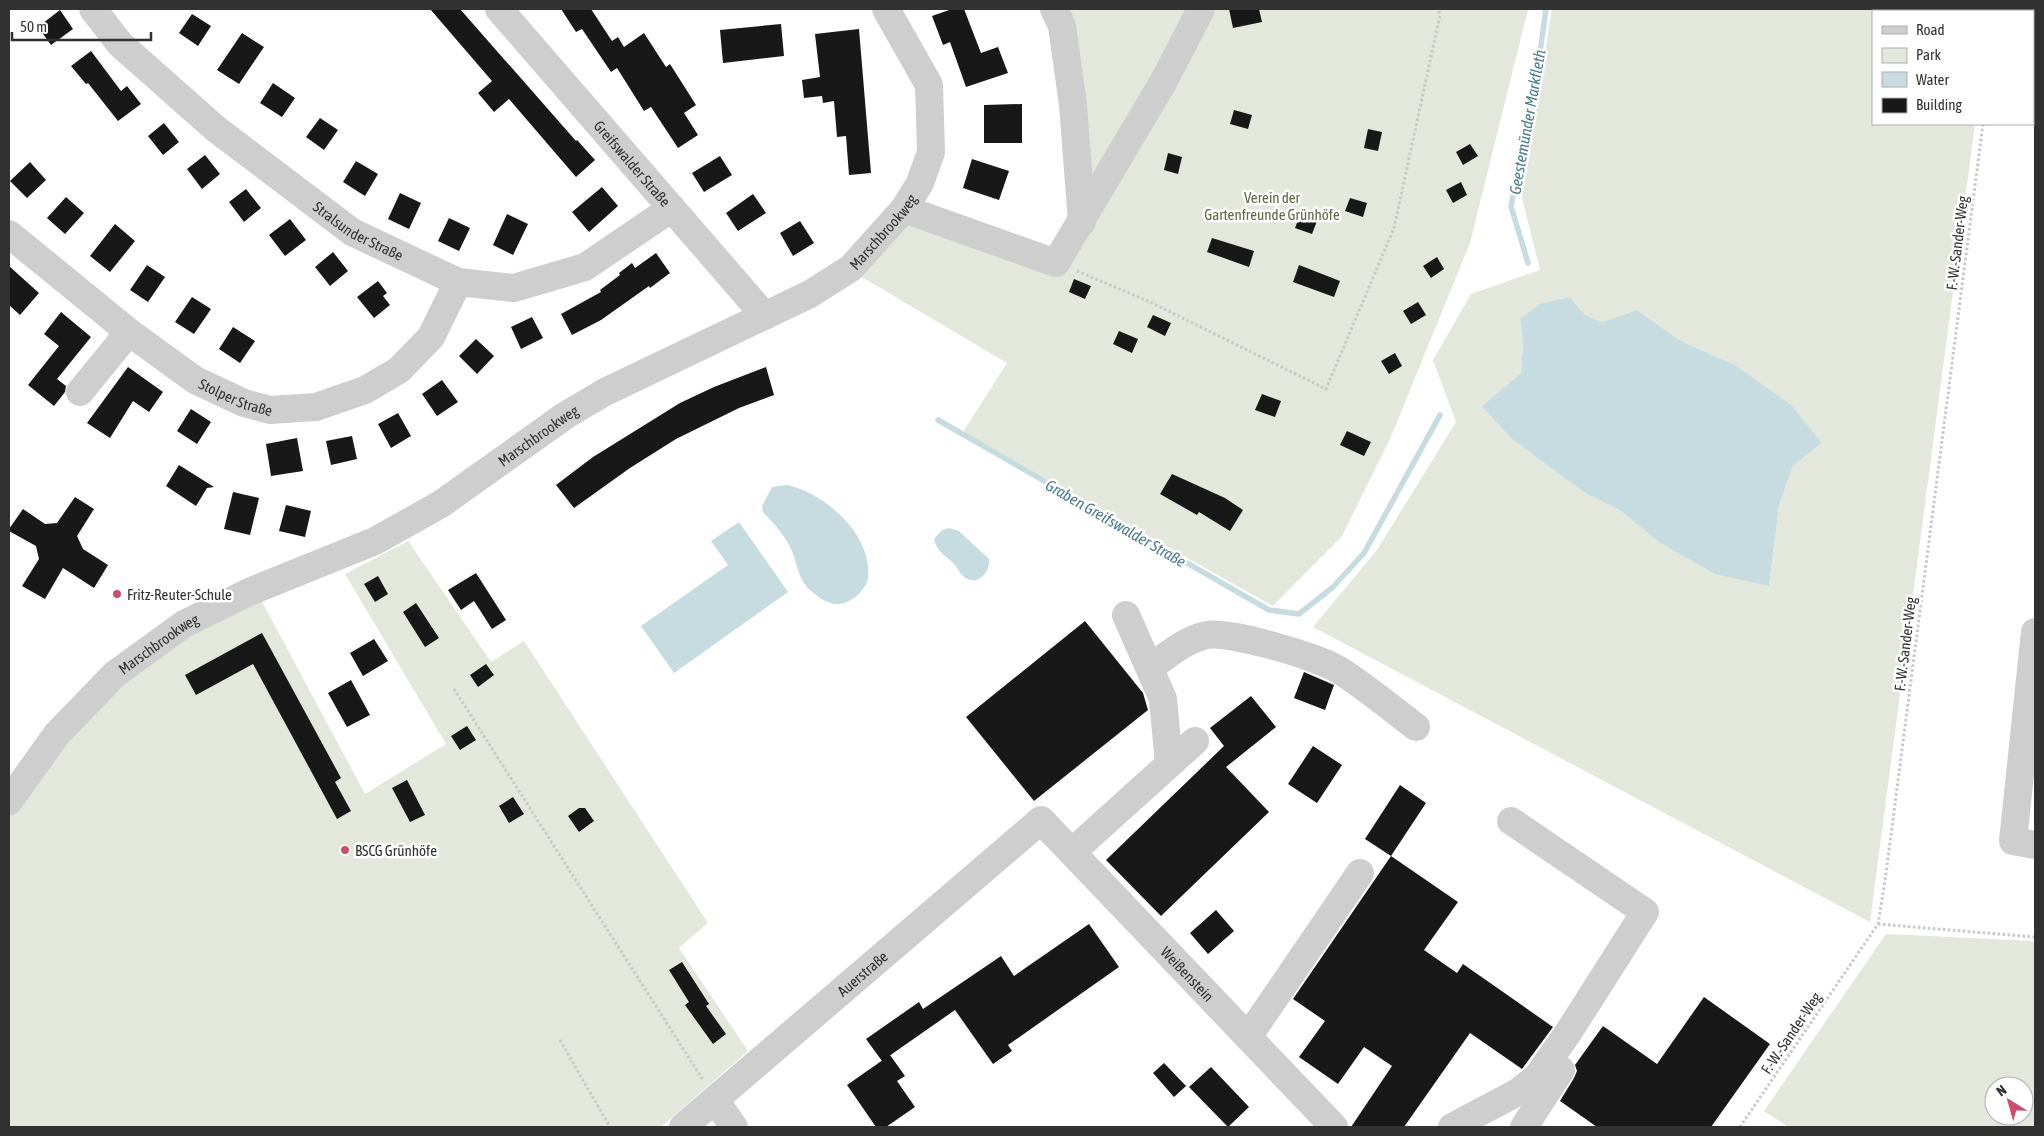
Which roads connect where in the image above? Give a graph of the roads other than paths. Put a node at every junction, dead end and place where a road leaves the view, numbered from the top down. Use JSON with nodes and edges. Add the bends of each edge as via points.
{"nodes":[{"id":1,"x":94,"y":9,"type":"edge"},
{"id":2,"x":499,"y":9,"type":"edge"},
{"id":3,"x":886,"y":9,"type":"edge"},
{"id":4,"x":1054,"y":9,"type":"edge"},
{"id":5,"x":1201,"y":9,"type":"edge"},
{"id":6,"x":672,"y":208,"type":"junction"},
{"id":7,"x":904,"y":209,"type":"junction"},
{"id":8,"x":1082,"y":222,"type":"junction"},
{"id":9,"x":9,"y":234,"type":"edge"},
{"id":10,"x":458,"y":282,"type":"junction"},
{"id":11,"x":765,"y":316,"type":"junction"},
{"id":12,"x":130,"y":332,"type":"junction"},
{"id":13,"x":80,"y":392,"type":"dead end"},
{"id":14,"x":1126,"y":615,"type":"dead end"},
{"id":15,"x":2035,"y":632,"type":"edge"},
{"id":16,"x":1151,"y":667,"type":"junction"},
{"id":17,"x":1416,"y":727,"type":"dead end"},
{"id":18,"x":1196,"y":741,"type":"dead end"},
{"id":19,"x":1169,"y":764,"type":"junction"},
{"id":20,"x":9,"y":802,"type":"edge"},
{"id":21,"x":1040,"y":820,"type":"joint"},
{"id":22,"x":1511,"y":821,"type":"dead end"},
{"id":23,"x":2035,"y":845,"type":"edge"},
{"id":24,"x":1072,"y":852,"type":"junction"},
{"id":25,"x":1360,"y":873,"type":"dead end"},
{"id":26,"x":1616,"y":990,"type":"dead end"},
{"id":27,"x":1248,"y":1037,"type":"junction"},
{"id":28,"x":715,"y":1100,"type":"junction"},
{"id":29,"x":683,"y":1127,"type":"edge"},
{"id":30,"x":734,"y":1127,"type":"edge"},
{"id":31,"x":1334,"y":1127,"type":"edge"},
{"id":32,"x":1452,"y":1127,"type":"edge"},
{"id":33,"x":1524,"y":1127,"type":"edge"}],
"edges":[{"from":1,"to":10,"type":"street","name":"Stralsunder Straße","via":[[120,44],[216,129],[352,232]]},
{"from":2,"to":6,"type":"street","name":"Greifswalder Straße"},
{"from":3,"to":7,"type":"street","name":"Marschbrookweg","via":[[929,85],[930,152],[920,183]]},
{"from":4,"to":8,"type":"street","via":[[1062,26],[1073,105]]},
{"from":5,"to":8,"type":"street","via":[[1165,80]]},
{"from":6,"to":10,"type":"street","name":"Stralsunder Straße","via":[[585,267],[514,288]]},
{"from":6,"to":11,"type":"street","name":"Greifswalder Straße"},
{"from":7,"to":8,"type":"street","via":[[1056,262]]},
{"from":7,"to":11,"type":"street","name":"Marschbrookweg","via":[[851,268],[810,294]]},
{"from":9,"to":12,"type":"street","name":"Stolper Straße"},
{"from":10,"to":12,"type":"street","name":"Stolper Straße","via":[[431,337],[399,370],[365,390],[316,407],[270,410],[244,403],[196,380]]},
{"from":11,"to":20,"type":"street","name":"Marschbrookweg","via":[[605,392],[566,415],[441,504],[375,541],[249,592],[184,624],[115,674],[57,734]]},
{"from":12,"to":13,"type":"street"},
{"from":14,"to":16,"type":"street"},
{"from":15,"to":23,"type":"street","via":[[2013,840]]},
{"from":16,"to":17,"type":"street","via":[[1205,635],[1228,635],[1318,660],[1338,669]]},
{"from":16,"to":19,"type":"street","via":[[1163,699]]},
{"from":18,"to":19,"type":"street"},
{"from":19,"to":24,"type":"street"},
{"from":21,"to":24,"type":"street","name":"Weißenstein"},
{"from":21,"to":28,"type":"street","name":"Auerstraße"},
{"from":22,"to":32,"type":"street","via":[[1645,912],[1537,1077],[1518,1092]]},
{"from":24,"to":27,"type":"street","name":"Weißenstein"},
{"from":25,"to":27,"type":"street"},
{"from":26,"to":33,"type":"street"},
{"from":27,"to":31,"type":"street","name":"Weißenstein"},
{"from":28,"to":29,"type":"street","name":"Auerstraße"},
{"from":28,"to":30,"type":"street"}]}
